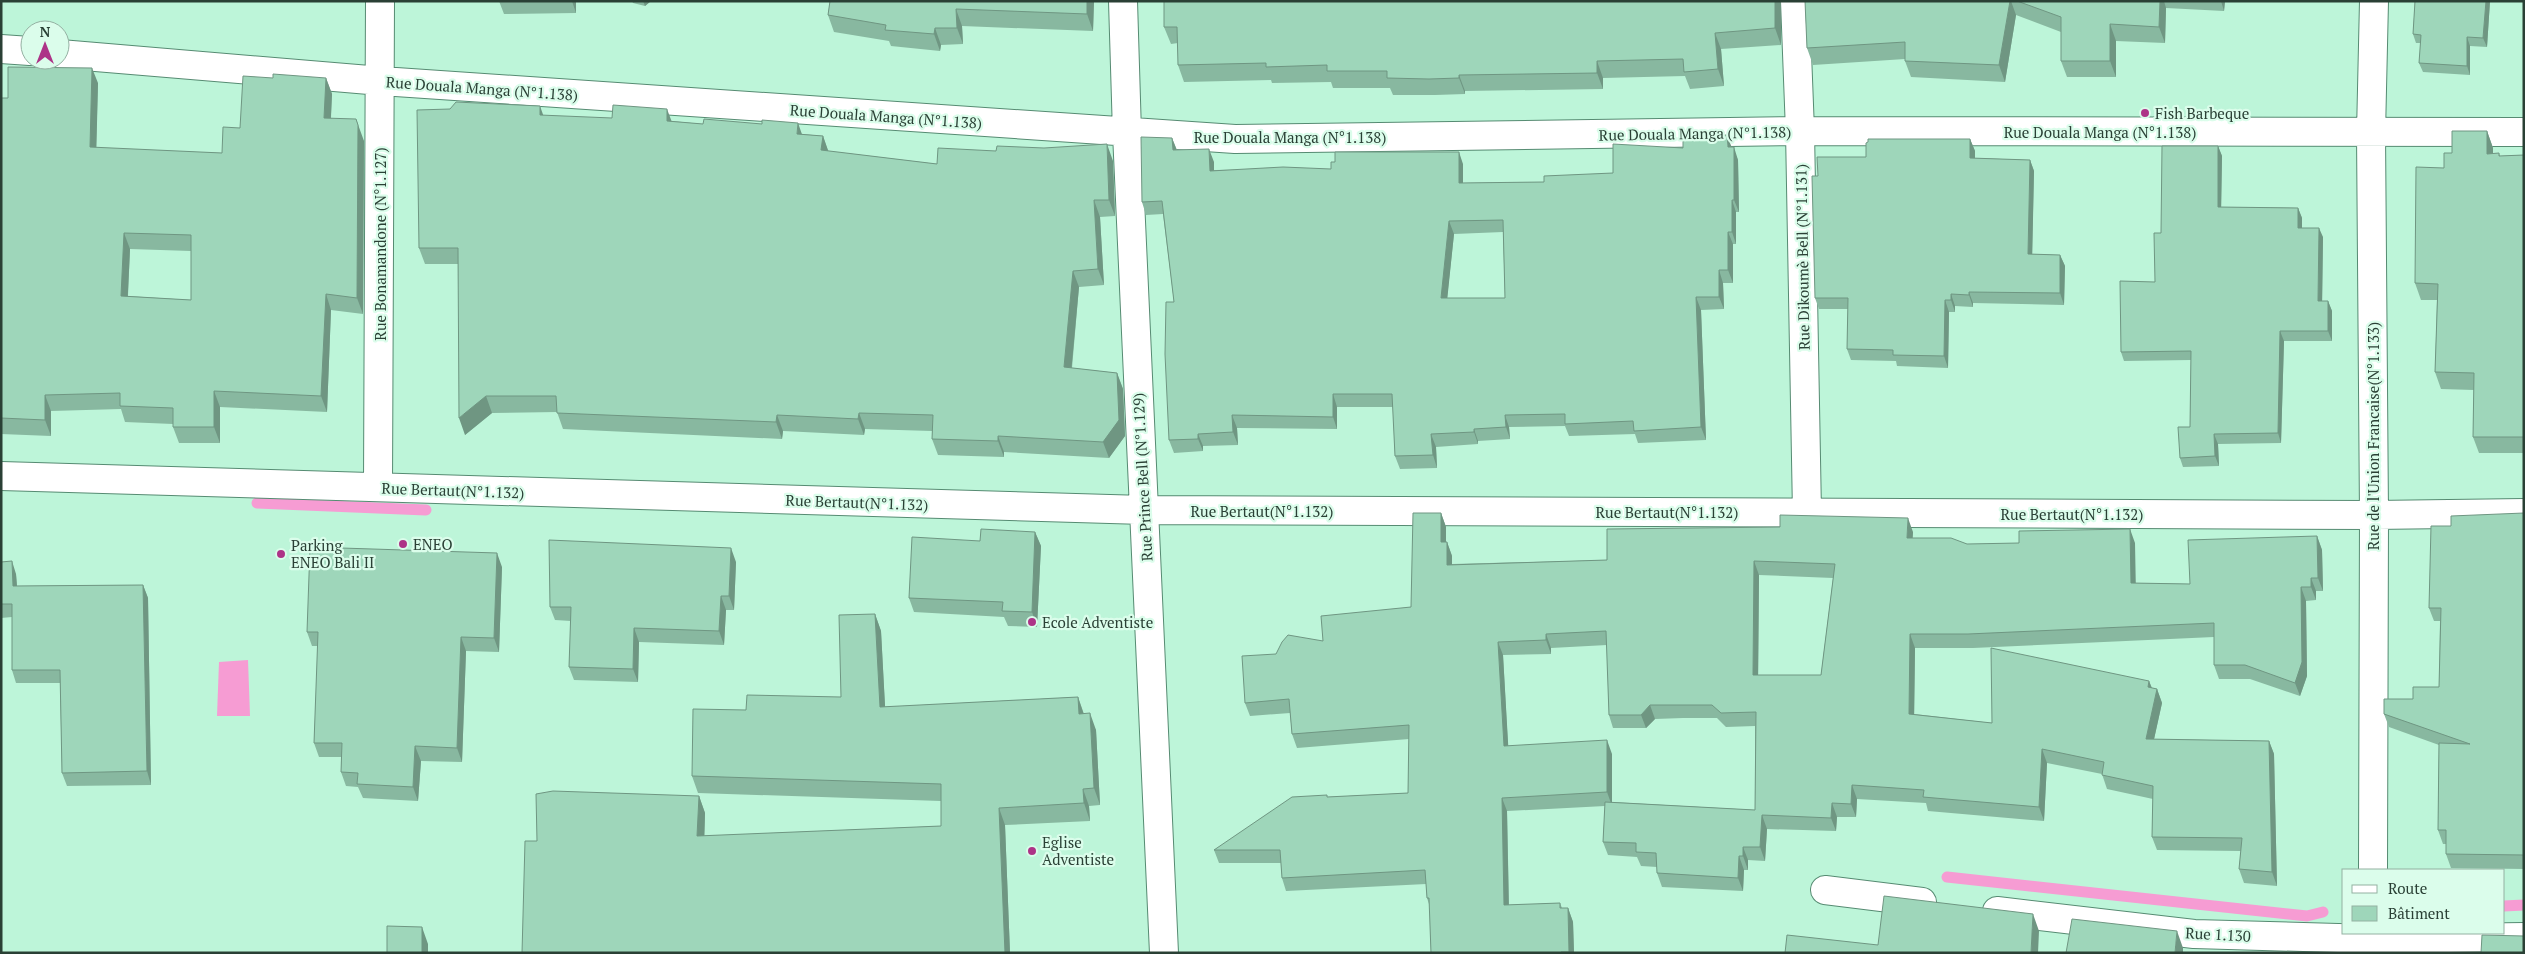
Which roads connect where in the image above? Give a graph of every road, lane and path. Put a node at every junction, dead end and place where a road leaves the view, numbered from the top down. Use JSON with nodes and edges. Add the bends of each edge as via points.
{"nodes":[{"id":1,"x":380,"y":1,"type":"edge"},
{"id":2,"x":1123,"y":1,"type":"edge"},
{"id":3,"x":1795,"y":1,"type":"edge"},
{"id":4,"x":2374,"y":1,"type":"edge"},
{"id":5,"x":1,"y":49,"type":"edge"},
{"id":6,"x":20,"y":50,"type":"edge"},
{"id":7,"x":70,"y":55,"type":"edge"},
{"id":8,"x":381,"y":81,"type":"junction"},
{"id":9,"x":1800,"y":131,"type":"junction"},
{"id":10,"x":2524,"y":132,"type":"edge"},
{"id":11,"x":1127,"y":133,"type":"junction"},
{"id":12,"x":2371,"y":133,"type":"junction"},
{"id":13,"x":1,"y":476,"type":"edge"},
{"id":14,"x":378,"y":487,"type":"junction"},
{"id":15,"x":1144,"y":510,"type":"junction"},
{"id":16,"x":1807,"y":513,"type":"junction"},
{"id":17,"x":2524,"y":514,"type":"edge"},
{"id":18,"x":2374,"y":515,"type":"junction"},
{"id":19,"x":2373,"y":869,"type":"edge"},
{"id":20,"x":1825,"y":890,"type":"dead end"},
{"id":21,"x":1943,"y":904,"type":"edge"},
{"id":22,"x":1972,"y":908,"type":"edge"},
{"id":23,"x":2524,"y":937,"type":"edge"},
{"id":24,"x":2373,"y":942,"type":"edge"},
{"id":25,"x":1164,"y":953,"type":"edge"}],
"edges":[{"from":1,"to":8,"type":"street","name":"Rue Bonamandone (N°1.127)"},
{"from":2,"to":11,"type":"street","name":"Rue Prince Bell (N°1.129)"},
{"from":3,"to":9,"type":"street","name":"Rue Dikoumè Bell (N°1.131)"},
{"from":4,"to":12,"type":"street","name":"Rue de l'Union Francaise(N°1.133)"},
{"from":5,"to":6,"type":"street"},
{"from":7,"to":8,"type":"street","name":"Rue Douala Manga (N°1.138)"},
{"from":8,"to":11,"type":"street","name":"Rue Douala Manga (N°1.138)"},
{"from":8,"to":14,"type":"street","name":"Rue Bonamandone (N°1.127)"},
{"from":9,"to":11,"type":"street","name":"Rue Douala Manga (N°1.138)","via":[[1234,139]]},
{"from":9,"to":12,"type":"street","name":"Rue Douala Manga (N°1.138)"},
{"from":9,"to":16,"type":"street","name":"Rue Dikoumè Bell (N°1.131)"},
{"from":10,"to":12,"type":"street","name":"Rue Douala Manga (N°1.138)"},
{"from":11,"to":15,"type":"street","name":"Rue Prince Bell (N°1.129)"},
{"from":12,"to":18,"type":"street","name":"Rue de l'Union Francaise(N°1.133)"},
{"from":13,"to":14,"type":"street","name":"Rue Bertaut(N°1.132)"},
{"from":14,"to":15,"type":"street","name":"Rue Bertaut(N°1.132)"},
{"from":15,"to":16,"type":"street","name":"Rue Bertaut(N°1.132)"},
{"from":15,"to":25,"type":"street","name":"Rue Prince Bell (N°1.129)"},
{"from":16,"to":18,"type":"street","name":"Rue Bertaut(N°1.132)"},
{"from":17,"to":18,"type":"street","name":"Rue Bertaut(N°1.132)"},
{"from":18,"to":19,"type":"street","name":"Rue de l'Union Francaise(N°1.133)"},
{"from":20,"to":21,"type":"street"},
{"from":22,"to":24,"type":"street","name":"Rue 1.130","via":[[2194,934]]},
{"from":23,"to":24,"type":"street","name":"Rue 1.130"}]}
